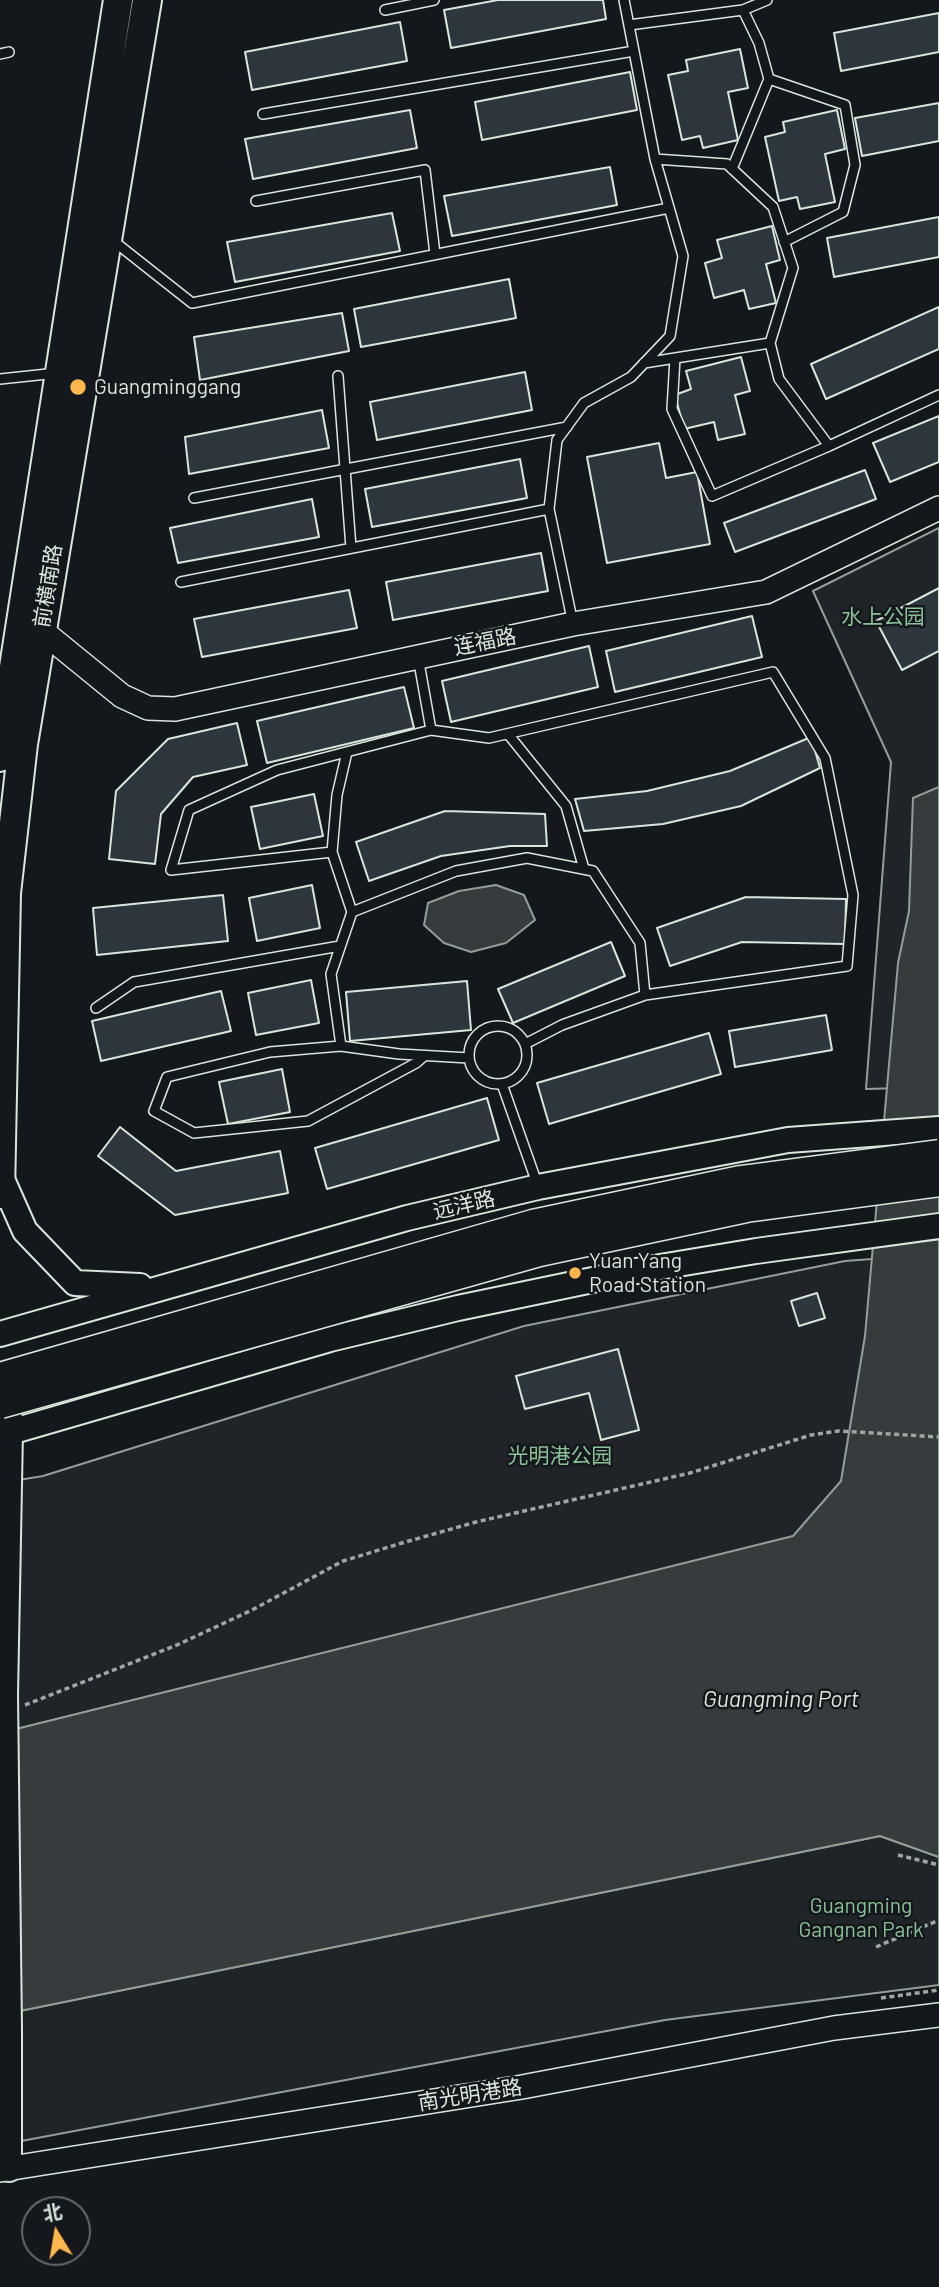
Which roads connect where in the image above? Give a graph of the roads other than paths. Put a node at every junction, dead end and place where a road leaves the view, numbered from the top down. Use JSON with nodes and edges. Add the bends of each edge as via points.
{"nodes":[{"id":1,"x":118,"y":0,"type":"edge"},
{"id":2,"x":147,"y":0,"type":"edge"},
{"id":3,"x":434,"y":0,"type":"edge"},
{"id":4,"x":624,"y":0,"type":"edge"},
{"id":5,"x":767,"y":0,"type":"edge"},
{"id":6,"x":385,"y":10,"type":"dead end"},
{"id":7,"x":743,"y":10,"type":"junction"},
{"id":8,"x":629,"y":25,"type":"junction"},
{"id":9,"x":634,"y":51,"type":"junction"},
{"id":10,"x":769,"y":79,"type":"junction"},
{"id":11,"x":262,"y":114,"type":"dead end"},
{"id":12,"x":655,"y":159,"type":"junction"},
{"id":13,"x":732,"y":169,"type":"junction"},
{"id":14,"x":256,"y":201,"type":"dead end"},
{"id":15,"x":670,"y":208,"type":"junction"},
{"id":16,"x":107,"y":236,"type":"junction"},
{"id":17,"x":784,"y":242,"type":"junction"},
{"id":18,"x":435,"y":254,"type":"junction"},
{"id":19,"x":770,"y":343,"type":"junction"},
{"id":20,"x":675,"y":358,"type":"junction"},
{"id":21,"x":645,"y":363,"type":"junction"},
{"id":22,"x":61,"y":372,"type":"junction"},
{"id":23,"x":338,"y":376,"type":"dead end"},
{"id":24,"x":0,"y":379,"type":"edge"},
{"id":25,"x":939,"y":394,"type":"edge"},
{"id":26,"x":567,"y":427,"type":"junction"},
{"id":27,"x":829,"y":446,"type":"junction"},
{"id":28,"x":343,"y":469,"type":"junction"},
{"id":29,"x":194,"y":498,"type":"dead end"},
{"id":30,"x":939,"y":508,"type":"edge"},
{"id":31,"x":549,"y":509,"type":"junction"},
{"id":32,"x":351,"y":548,"type":"junction"},
{"id":33,"x":181,"y":582,"type":"dead end"},
{"id":34,"x":573,"y":624,"type":"junction"},
{"id":35,"x":41,"y":630,"type":"junction"},
{"id":36,"x":418,"y":655,"type":"junction"},
{"id":37,"x":431,"y":730,"type":"junction"},
{"id":38,"x":508,"y":734,"type":"junction"},
{"id":39,"x":1,"y":744,"type":"edge"},
{"id":40,"x":347,"y":752,"type":"junction"},
{"id":41,"x":332,"y":852,"type":"junction"},
{"id":42,"x":584,"y":869,"type":"junction"},
{"id":43,"x":352,"y":912,"type":"junction"},
{"id":44,"x":341,"y":946,"type":"junction"},
{"id":45,"x":645,"y":995,"type":"junction"},
{"id":46,"x":96,"y":1008,"type":"dead end"},
{"id":47,"x":525,"y":1044,"type":"junction"},
{"id":48,"x":341,"y":1046,"type":"junction"},
{"id":49,"x":425,"y":1056,"type":"junction"},
{"id":50,"x":469,"y":1058,"type":"junction"},
{"id":51,"x":502,"y":1084,"type":"junction"},
{"id":52,"x":939,"y":1129,"type":"edge"},
{"id":53,"x":939,"y":1155,"type":"edge"},
{"id":54,"x":939,"y":1181,"type":"edge"},
{"id":55,"x":1,"y":1186,"type":"edge"},
{"id":56,"x":538,"y":1187,"type":"junction"},
{"id":57,"x":939,"y":1226,"type":"edge"},
{"id":58,"x":159,"y":1287,"type":"junction"},
{"id":59,"x":0,"y":1334,"type":"edge"},
{"id":60,"x":0,"y":1363,"type":"edge"},
{"id":61,"x":0,"y":1378,"type":"edge"},
{"id":62,"x":0,"y":1404,"type":"edge"},
{"id":63,"x":5,"y":1434,"type":"edge"},
{"id":64,"x":939,"y":2015,"type":"edge"},
{"id":65,"x":5,"y":2169,"type":"edge"}],
"edges":[{"from":1,"to":22,"type":"main road","name":"前横南路"},
{"from":2,"to":16,"type":"main road","name":"前横南路"},
{"from":3,"to":6,"type":"lane"},
{"from":4,"to":8,"type":"lane"},
{"from":5,"to":7,"type":"lane"},
{"from":7,"to":8,"type":"lane"},
{"from":7,"to":10,"type":"lane"},
{"from":8,"to":9,"type":"lane"},
{"from":9,"to":11,"type":"lane"},
{"from":9,"to":12,"type":"lane"},
{"from":10,"to":13,"type":"lane"},
{"from":10,"to":17,"type":"lane","via":[[845,105],[855,165],[843,212]]},
{"from":12,"to":13,"type":"lane","via":[[727,164]]},
{"from":12,"to":15,"type":"lane"},
{"from":13,"to":17,"type":"lane","via":[[773,207]]},
{"from":14,"to":18,"type":"lane","via":[[425,170]]},
{"from":15,"to":18,"type":"lane"},
{"from":15,"to":21,"type":"lane","via":[[683,256],[670,336]]},
{"from":16,"to":18,"type":"lane","via":[[192,303]]},
{"from":16,"to":35,"type":"main road","name":"前横南路"},
{"from":17,"to":19,"type":"lane","via":[[793,268]]},
{"from":19,"to":20,"type":"lane"},
{"from":19,"to":27,"type":"lane","via":[[779,379]]},
{"from":20,"to":21,"type":"lane"},
{"from":20,"to":27,"type":"lane","via":[[672,409],[712,496]]},
{"from":21,"to":26,"type":"lane","via":[[631,377],[584,403]]},
{"from":22,"to":24,"type":"lane"},
{"from":22,"to":39,"type":"main road","name":"前横南路"},
{"from":23,"to":28,"type":"lane"},
{"from":25,"to":27,"type":"lane"},
{"from":26,"to":28,"type":"lane"},
{"from":26,"to":31,"type":"lane","via":[[557,440]]},
{"from":28,"to":29,"type":"lane"},
{"from":28,"to":32,"type":"lane"},
{"from":30,"to":34,"type":"street","name":"连福路","via":[[766,592]]},
{"from":31,"to":32,"type":"lane"},
{"from":31,"to":34,"type":"lane"},
{"from":32,"to":33,"type":"lane"},
{"from":34,"to":36,"type":"street","name":"连福路"},
{"from":35,"to":36,"type":"street","name":"连福路","via":[[122,696],[148,708],[175,709]]},
{"from":35,"to":55,"type":"main road","name":"前横南路","via":[[6,893]]},
{"from":36,"to":37,"type":"lane"},
{"from":37,"to":38,"type":"lane","via":[[489,738]]},
{"from":37,"to":40,"type":"lane"},
{"from":38,"to":42,"type":"lane","via":[[566,806]]},
{"from":38,"to":45,"type":"lane","via":[[773,672],[825,758],[853,895],[847,966]]},
{"from":40,"to":41,"type":"lane","via":[[337,795]]},
{"from":40,"to":41,"type":"lane","via":[[277,770],[189,810],[171,870]]},
{"from":41,"to":43,"type":"lane"},
{"from":42,"to":43,"type":"lane","via":[[527,858],[480,866]]},
{"from":42,"to":45,"type":"lane","via":[[593,871],[640,943]]},
{"from":43,"to":44,"type":"lane"},
{"from":44,"to":46,"type":"lane","via":[[134,982]]},
{"from":44,"to":48,"type":"lane","via":[[331,974]]},
{"from":45,"to":47,"type":"lane","via":[[562,1025]]},
{"from":47,"to":50,"type":"lane","via":[[513,1030],[487,1029],[473,1041]]},
{"from":47,"to":51,"type":"lane","via":[[524,1070]]},
{"from":48,"to":49,"type":"lane"},
{"from":48,"to":49,"type":"lane","via":[[270,1052],[167,1077],[154,1111],[194,1133],[308,1121]]},
{"from":49,"to":50,"type":"lane"},
{"from":50,"to":51,"type":"lane","via":[[484,1081]]},
{"from":51,"to":56,"type":"lane"},
{"from":52,"to":56,"type":"main road","name":"远洋路","via":[[849,1134],[716,1152]]},
{"from":53,"to":61,"type":"highway","bridge":true,"via":[[741,1181],[533,1225]]},
{"from":54,"to":62,"type":"highway","bridge":true,"via":[[746,1206],[539,1251]]},
{"from":55,"to":58,"type":"main road","name":"前横南路","via":[[25,1231],[75,1283]]},
{"from":56,"to":58,"type":"main road","name":"远洋路"},
{"from":57,"to":63,"type":"main road","via":[[636,1272],[445,1311],[330,1339]]},
{"from":58,"to":59,"type":"main road","name":"远洋路"},
{"from":60,"to":63,"type":"main road"},
{"from":63,"to":65,"type":"main road","bridge":true,"via":[[11,1701]]},
{"from":64,"to":65,"type":"street","name":"南光明港路","via":[[834,2028],[498,2091]]}]}
